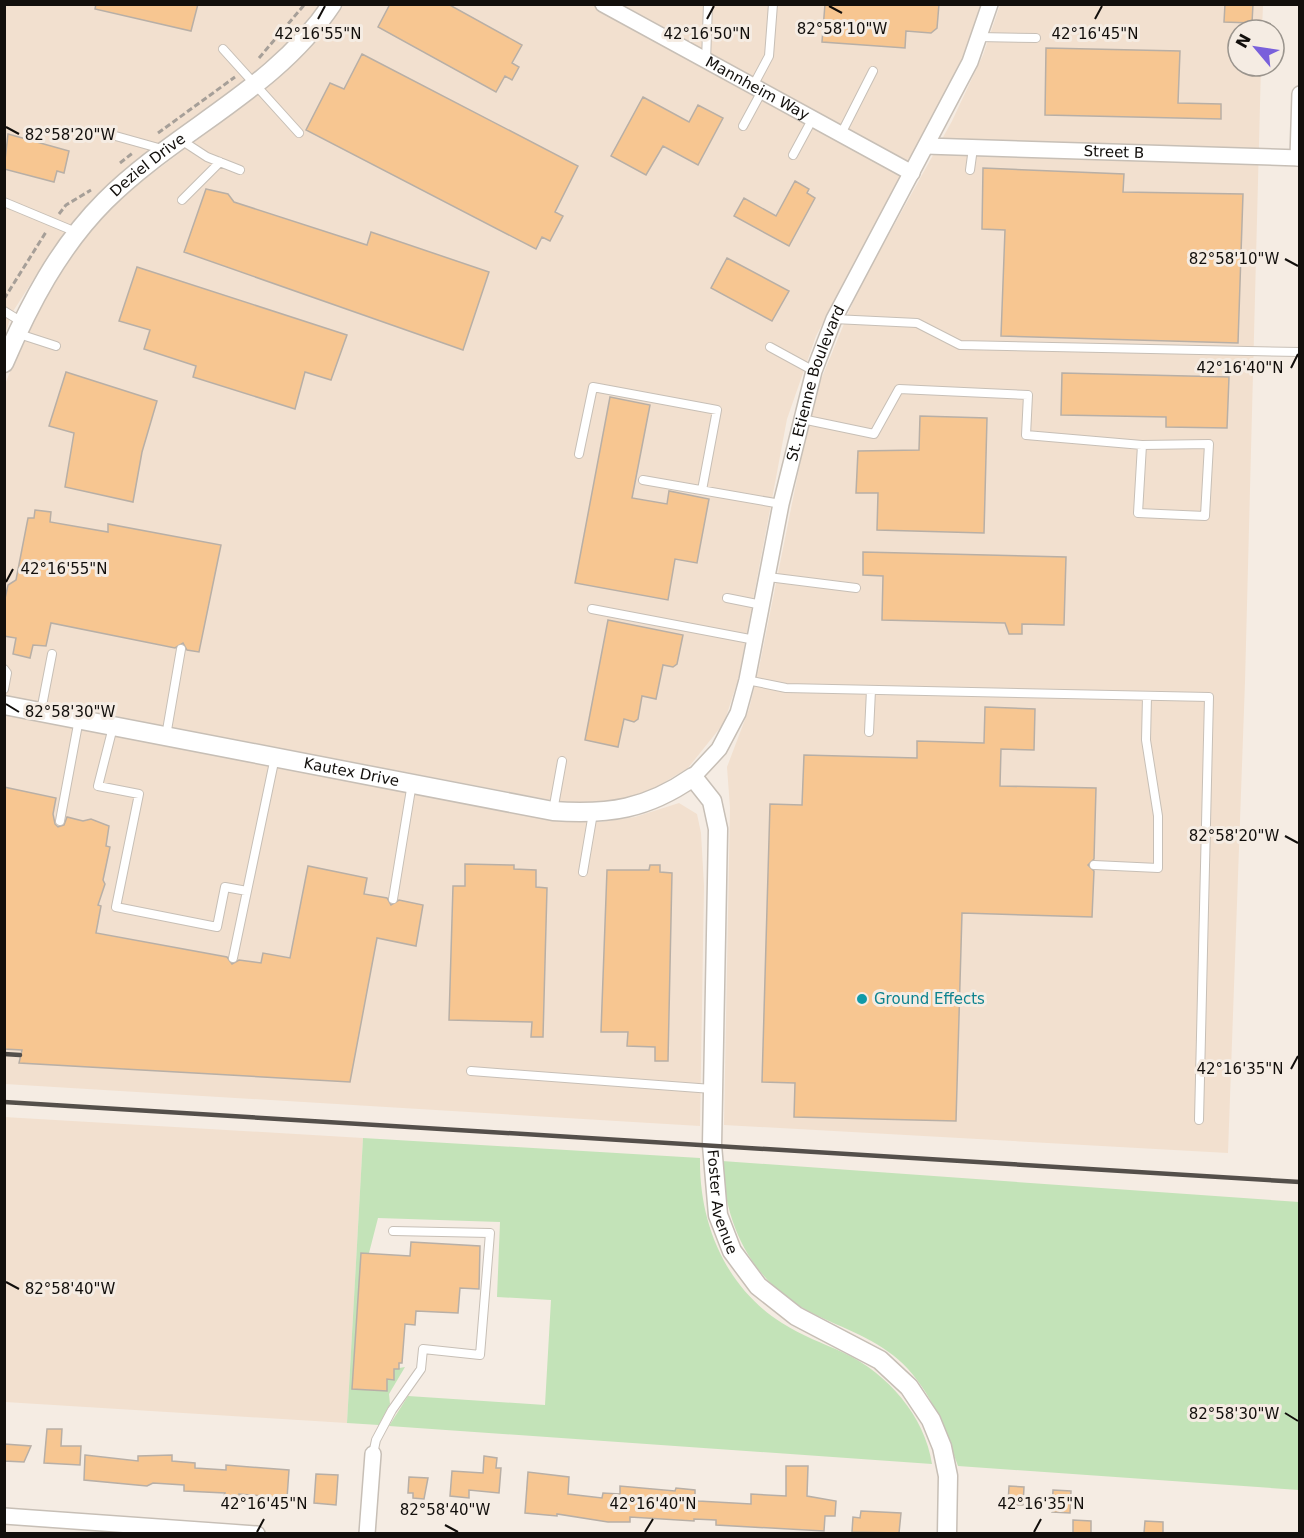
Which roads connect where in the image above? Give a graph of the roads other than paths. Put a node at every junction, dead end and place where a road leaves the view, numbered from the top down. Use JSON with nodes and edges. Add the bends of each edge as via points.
{"nodes":[{"id":1,"x":332,"y":4,"type":"edge"},
{"id":2,"x":603,"y":4,"type":"edge"},
{"id":3,"x":708,"y":4,"type":"edge"},
{"id":4,"x":773,"y":4,"type":"edge"},
{"id":5,"x":990,"y":4,"type":"edge"},
{"id":6,"x":619,"y":9,"type":"edge"},
{"id":7,"x":978,"y":38,"type":"junction"},
{"id":8,"x":1036,"y":38,"type":"dead end"},
{"id":9,"x":223,"y":50,"type":"dead end"},
{"id":10,"x":706,"y":61,"type":"junction"},
{"id":11,"x":873,"y":71,"type":"dead end"},
{"id":12,"x":257,"y":85,"type":"junction"},
{"id":13,"x":758,"y":89,"type":"junction"},
{"id":14,"x":1299,"y":94,"type":"edge"},
{"id":15,"x":813,"y":118,"type":"junction"},
{"id":16,"x":743,"y":126,"type":"dead end"},
{"id":17,"x":299,"y":133,"type":"dead end"},
{"id":18,"x":841,"y":134,"type":"junction"},
{"id":19,"x":112,"y":135,"type":"dead end"},
{"id":20,"x":174,"y":145,"type":"junction"},
{"id":21,"x":926,"y":146,"type":"junction"},
{"id":22,"x":973,"y":148,"type":"junction"},
{"id":23,"x":793,"y":155,"type":"dead end"},
{"id":24,"x":1299,"y":158,"type":"edge"},
{"id":25,"x":220,"y":162,"type":"junction"},
{"id":26,"x":240,"y":170,"type":"dead end"},
{"id":27,"x":970,"y":170,"type":"dead end"},
{"id":28,"x":912,"y":173,"type":"junction"},
{"id":29,"x":182,"y":201,"type":"dead end"},
{"id":30,"x":4,"y":202,"type":"edge"},
{"id":31,"x":78,"y":233,"type":"junction"},
{"id":32,"x":4,"y":311,"type":"edge"},
{"id":33,"x":834,"y":319,"type":"junction"},
{"id":34,"x":20,"y":328,"type":"junction"},
{"id":35,"x":56,"y":346,"type":"dead end"},
{"id":36,"x":770,"y":347,"type":"dead end"},
{"id":37,"x":1299,"y":352,"type":"edge"},
{"id":38,"x":4,"y":363,"type":"edge"},
{"id":39,"x":813,"y":371,"type":"junction"},
{"id":40,"x":800,"y":418,"type":"junction"},
{"id":41,"x":1142,"y":445,"type":"junction"},
{"id":42,"x":579,"y":454,"type":"dead end"},
{"id":43,"x":643,"y":480,"type":"dead end"},
{"id":44,"x":702,"y":490,"type":"junction"},
{"id":45,"x":781,"y":504,"type":"junction"},
{"id":46,"x":768,"y":577,"type":"junction"},
{"id":47,"x":856,"y":588,"type":"dead end"},
{"id":48,"x":727,"y":598,"type":"dead end"},
{"id":49,"x":762,"y":605,"type":"junction"},
{"id":50,"x":592,"y":609,"type":"dead end"},
{"id":51,"x":755,"y":640,"type":"junction"},
{"id":52,"x":181,"y":649,"type":"dead end"},
{"id":53,"x":52,"y":654,"type":"dead end"},
{"id":54,"x":4,"y":669,"type":"edge"},
{"id":55,"x":747,"y":680,"type":"junction"},
{"id":56,"x":4,"y":689,"type":"edge"},
{"id":57,"x":871,"y":690,"type":"junction"},
{"id":58,"x":1147,"y":696,"type":"junction"},
{"id":59,"x":4,"y":705,"type":"edge"},
{"id":60,"x":40,"y":712,"type":"junction"},
{"id":61,"x":79,"y":719,"type":"junction"},
{"id":62,"x":113,"y":726,"type":"junction"},
{"id":63,"x":869,"y":732,"type":"dead end"},
{"id":64,"x":166,"y":736,"type":"junction"},
{"id":65,"x":275,"y":757,"type":"junction"},
{"id":66,"x":562,"y":761,"type":"dead end"},
{"id":67,"x":693,"y":777,"type":"junction"},
{"id":68,"x":412,"y":783,"type":"junction"},
{"id":69,"x":553,"y":810,"type":"junction"},
{"id":70,"x":593,"y":813,"type":"junction"},
{"id":71,"x":60,"y":821,"type":"dead end"},
{"id":72,"x":1094,"y":865,"type":"dead end"},
{"id":73,"x":583,"y":872,"type":"dead end"},
{"id":74,"x":247,"y":891,"type":"junction"},
{"id":75,"x":393,"y":899,"type":"dead end"},
{"id":76,"x":232,"y":958,"type":"dead end"},
{"id":77,"x":471,"y":1071,"type":"dead end"},
{"id":78,"x":714,"y":1089,"type":"junction"},
{"id":79,"x":1199,"y":1120,"type":"dead end"},
{"id":80,"x":393,"y":1231,"type":"dead end"},
{"id":81,"x":373,"y":1454,"type":"joint"},
{"id":82,"x":4,"y":1516,"type":"edge"},
{"id":83,"x":256,"y":1533,"type":"edge"},
{"id":84,"x":366,"y":1533,"type":"edge"},
{"id":85,"x":947,"y":1533,"type":"edge"}],
"edges":[{"from":1,"to":12,"type":"street","name":"Deziel Drive"},
{"from":2,"to":6,"type":"street","name":"Mannheim Way"},
{"from":3,"to":10,"type":"lane"},
{"from":4,"to":13,"type":"lane","via":[[769,56]]},
{"from":5,"to":7,"type":"street","name":"St. Etienne Boulevard"},
{"from":6,"to":10,"type":"street","name":"Mannheim Way"},
{"from":7,"to":8,"type":"lane"},
{"from":7,"to":21,"type":"street","name":"St. Etienne Boulevard","via":[[970,62]]},
{"from":9,"to":12,"type":"lane"},
{"from":10,"to":13,"type":"street","name":"Mannheim Way"},
{"from":11,"to":18,"type":"lane"},
{"from":12,"to":17,"type":"lane"},
{"from":12,"to":20,"type":"street","name":"Deziel Drive"},
{"from":13,"to":15,"type":"street","name":"Mannheim Way"},
{"from":13,"to":16,"type":"lane"},
{"from":14,"to":24,"type":"street"},
{"from":15,"to":18,"type":"street","name":"Mannheim Way"},
{"from":15,"to":23,"type":"lane"},
{"from":18,"to":28,"type":"street","name":"Mannheim Way"},
{"from":19,"to":20,"type":"lane"},
{"from":20,"to":25,"type":"lane"},
{"from":20,"to":31,"type":"street","name":"Deziel Drive","via":[[105,201]]},
{"from":21,"to":22,"type":"street","name":"Street B"},
{"from":21,"to":28,"type":"street","name":"St. Etienne Boulevard"},
{"from":22,"to":24,"type":"street","name":"Street B"},
{"from":22,"to":27,"type":"lane"},
{"from":25,"to":26,"type":"lane"},
{"from":25,"to":29,"type":"lane"},
{"from":28,"to":33,"type":"street","name":"St. Etienne Boulevard"},
{"from":30,"to":31,"type":"lane"},
{"from":31,"to":34,"type":"street","name":"Deziel Drive","via":[[39,289]]},
{"from":32,"to":34,"type":"lane"},
{"from":33,"to":37,"type":"lane","via":[[917,323],[960,345]]},
{"from":33,"to":39,"type":"street","name":"St. Etienne Boulevard"},
{"from":34,"to":35,"type":"lane"},
{"from":34,"to":38,"type":"street","name":"Deziel Drive"},
{"from":36,"to":39,"type":"lane"},
{"from":39,"to":40,"type":"street","name":"St. Etienne Boulevard"},
{"from":40,"to":41,"type":"lane","via":[[874,435],[899,389],[1028,395],[1026,435]]},
{"from":40,"to":45,"type":"street","name":"St. Etienne Boulevard"},
{"from":41,"to":41,"type":"lane","via":[[1209,444],[1205,516],[1138,513]]},
{"from":42,"to":44,"type":"lane","via":[[592,387],[717,410]]},
{"from":43,"to":44,"type":"lane"},
{"from":44,"to":45,"type":"lane"},
{"from":45,"to":46,"type":"street","name":"St. Etienne Boulevard"},
{"from":46,"to":47,"type":"lane"},
{"from":46,"to":49,"type":"street","name":"St. Etienne Boulevard"},
{"from":48,"to":49,"type":"lane"},
{"from":49,"to":51,"type":"street","name":"St. Etienne Boulevard"},
{"from":50,"to":51,"type":"lane"},
{"from":51,"to":55,"type":"street","name":"St. Etienne Boulevard"},
{"from":52,"to":64,"type":"lane"},
{"from":53,"to":60,"type":"lane"},
{"from":54,"to":56,"type":"lane","via":[[8,673]]},
{"from":55,"to":57,"type":"lane","via":[[786,688]]},
{"from":55,"to":67,"type":"street","name":"St. Etienne Boulevard","via":[[738,713],[719,749]]},
{"from":57,"to":58,"type":"lane"},
{"from":57,"to":63,"type":"lane"},
{"from":58,"to":72,"type":"lane","via":[[1146,740],[1158,816],[1158,868]]},
{"from":58,"to":79,"type":"lane","via":[[1209,697]]},
{"from":59,"to":60,"type":"street","name":"Kautex Drive"},
{"from":60,"to":61,"type":"street","name":"Kautex Drive"},
{"from":61,"to":62,"type":"street","name":"Kautex Drive"},
{"from":61,"to":71,"type":"lane"},
{"from":62,"to":64,"type":"street","name":"Kautex Drive"},
{"from":62,"to":74,"type":"lane","via":[[98,786],[139,794],[116,907],[217,927],[225,887]]},
{"from":64,"to":65,"type":"street","name":"Kautex Drive"},
{"from":65,"to":68,"type":"street","name":"Kautex Drive"},
{"from":65,"to":74,"type":"lane"},
{"from":66,"to":69,"type":"lane"},
{"from":67,"to":70,"type":"street","name":"Kautex Drive","via":[[666,795],[626,808]]},
{"from":67,"to":78,"type":"street","name":"Foster Avenue","via":[[712,801],[718,829]]},
{"from":68,"to":69,"type":"street","name":"Kautex Drive"},
{"from":68,"to":75,"type":"lane"},
{"from":69,"to":70,"type":"street","name":"Kautex Drive"},
{"from":70,"to":73,"type":"lane"},
{"from":74,"to":76,"type":"lane"},
{"from":77,"to":78,"type":"lane"},
{"from":78,"to":85,"type":"street","name":"Foster Avenue","via":[[713,1180],[718,1215],[732,1251],[758,1286],[796,1316],[880,1359],[909,1388],[931,1420],[942,1448],[948,1476]]},
{"from":80,"to":81,"type":"lane","via":[[490,1233],[480,1355],[423,1349],[421,1370],[392,1410]]},
{"from":81,"to":84,"type":"street"},
{"from":82,"to":83,"type":"street"}]}
